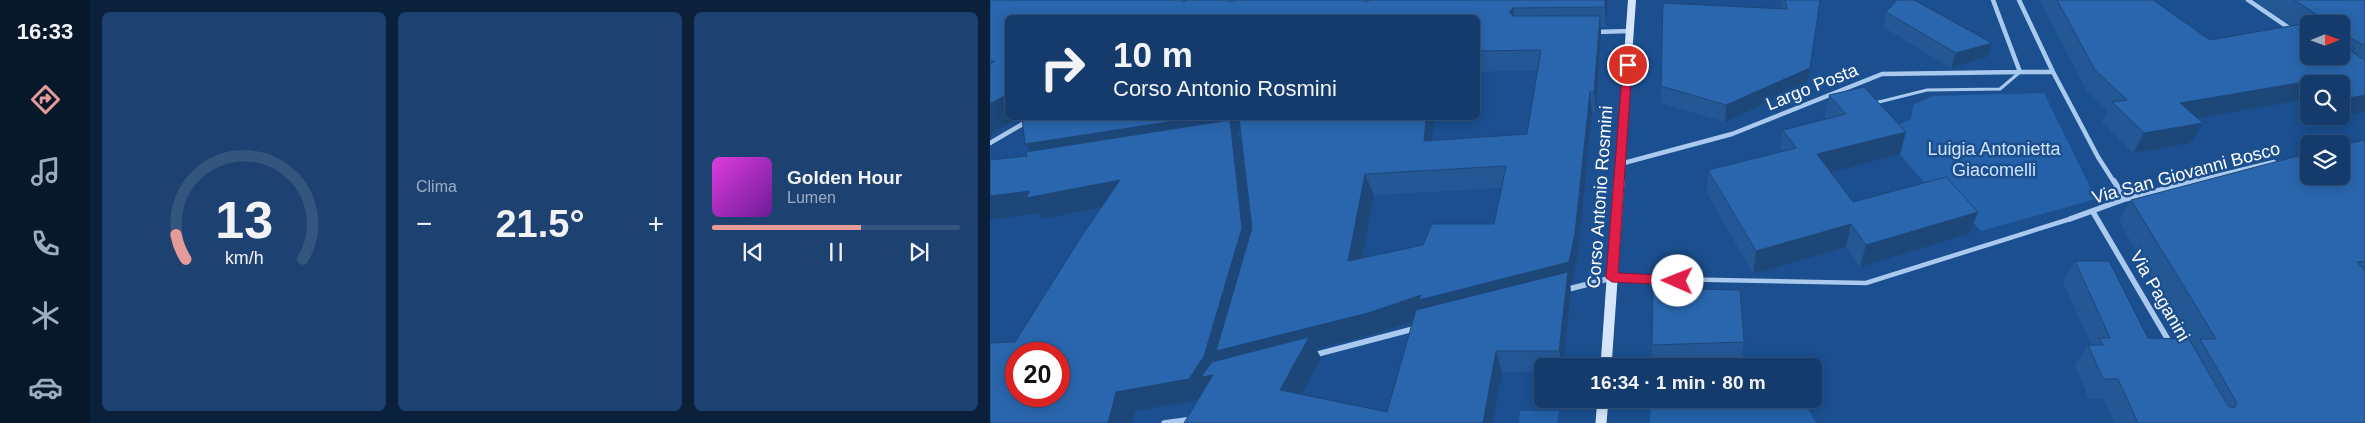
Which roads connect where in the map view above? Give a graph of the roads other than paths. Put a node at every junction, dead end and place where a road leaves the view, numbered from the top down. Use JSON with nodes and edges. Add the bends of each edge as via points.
{"nodes":[{"id":1,"x":1632,"y":0,"type":"edge"},
{"id":2,"x":1993,"y":0,"type":"edge"},
{"id":3,"x":2019,"y":0,"type":"edge"},
{"id":4,"x":2248,"y":0,"type":"edge"},
{"id":5,"x":1630,"y":31,"type":"junction"},
{"id":6,"x":2294,"y":31,"type":"edge"},
{"id":7,"x":1593,"y":32,"type":"edge"},
{"id":8,"x":2020,"y":72,"type":"junction"},
{"id":9,"x":2053,"y":72,"type":"junction"},
{"id":10,"x":1870,"y":104,"type":"edge"},
{"id":11,"x":1030,"y":120,"type":"edge"},
{"id":12,"x":990,"y":143,"type":"edge"},
{"id":13,"x":2280,"y":161,"type":"edge"},
{"id":14,"x":1620,"y":164,"type":"junction"},
{"id":15,"x":2125,"y":200,"type":"junction"},
{"id":16,"x":2093,"y":212,"type":"junction"},
{"id":17,"x":2070,"y":219,"type":"joint"},
{"id":18,"x":1612,"y":278,"type":"junction"},
{"id":19,"x":1560,"y":291,"type":"edge"},
{"id":20,"x":1427,"y":325,"type":"edge"},
{"id":21,"x":2172,"y":346,"type":"edge"},
{"id":22,"x":1306,"y":357,"type":"edge"},
{"id":23,"x":1607,"y":358,"type":"edge"},
{"id":24,"x":1602,"y":408,"type":"edge"},
{"id":25,"x":1196,"y":421,"type":"edge"},
{"id":26,"x":1164,"y":423,"type":"edge"},
{"id":27,"x":1601,"y":423,"type":"edge"}],
"edges":[{"from":1,"to":5,"type":"main road","name":"Corso Antonio Rosmini"},
{"from":2,"to":8,"type":"street"},
{"from":3,"to":9,"type":"street"},
{"from":4,"to":6,"type":"street"},
{"from":5,"to":7,"type":"street"},
{"from":5,"to":14,"type":"main road","name":"Corso Antonio Rosmini"},
{"from":8,"to":9,"type":"street","name":"Largo Posta"},
{"from":8,"to":10,"type":"lane","via":[[2000,89],[1927,90]]},
{"from":8,"to":14,"type":"street","name":"Largo Posta","via":[[1882,74],[1732,134]]},
{"from":9,"to":15,"type":"street","via":[[2098,158]]},
{"from":11,"to":12,"type":"street"},
{"from":13,"to":15,"type":"street","name":"Via San Giovanni Bosco"},
{"from":14,"to":18,"type":"main road","name":"Corso Antonio Rosmini"},
{"from":15,"to":16,"type":"street","name":"Via San Giovanni Bosco"},
{"from":16,"to":17,"type":"street","name":"Via San Giovanni Bosco"},
{"from":16,"to":21,"type":"street","name":"Via Paganini"},
{"from":17,"to":18,"type":"lane","via":[[1866,283]]},
{"from":18,"to":19,"type":"street"},
{"from":18,"to":23,"type":"main road","name":"Corso Antonio Rosmini"},
{"from":20,"to":22,"type":"street"},
{"from":24,"to":27,"type":"main road"},
{"from":25,"to":26,"type":"street"}]}
